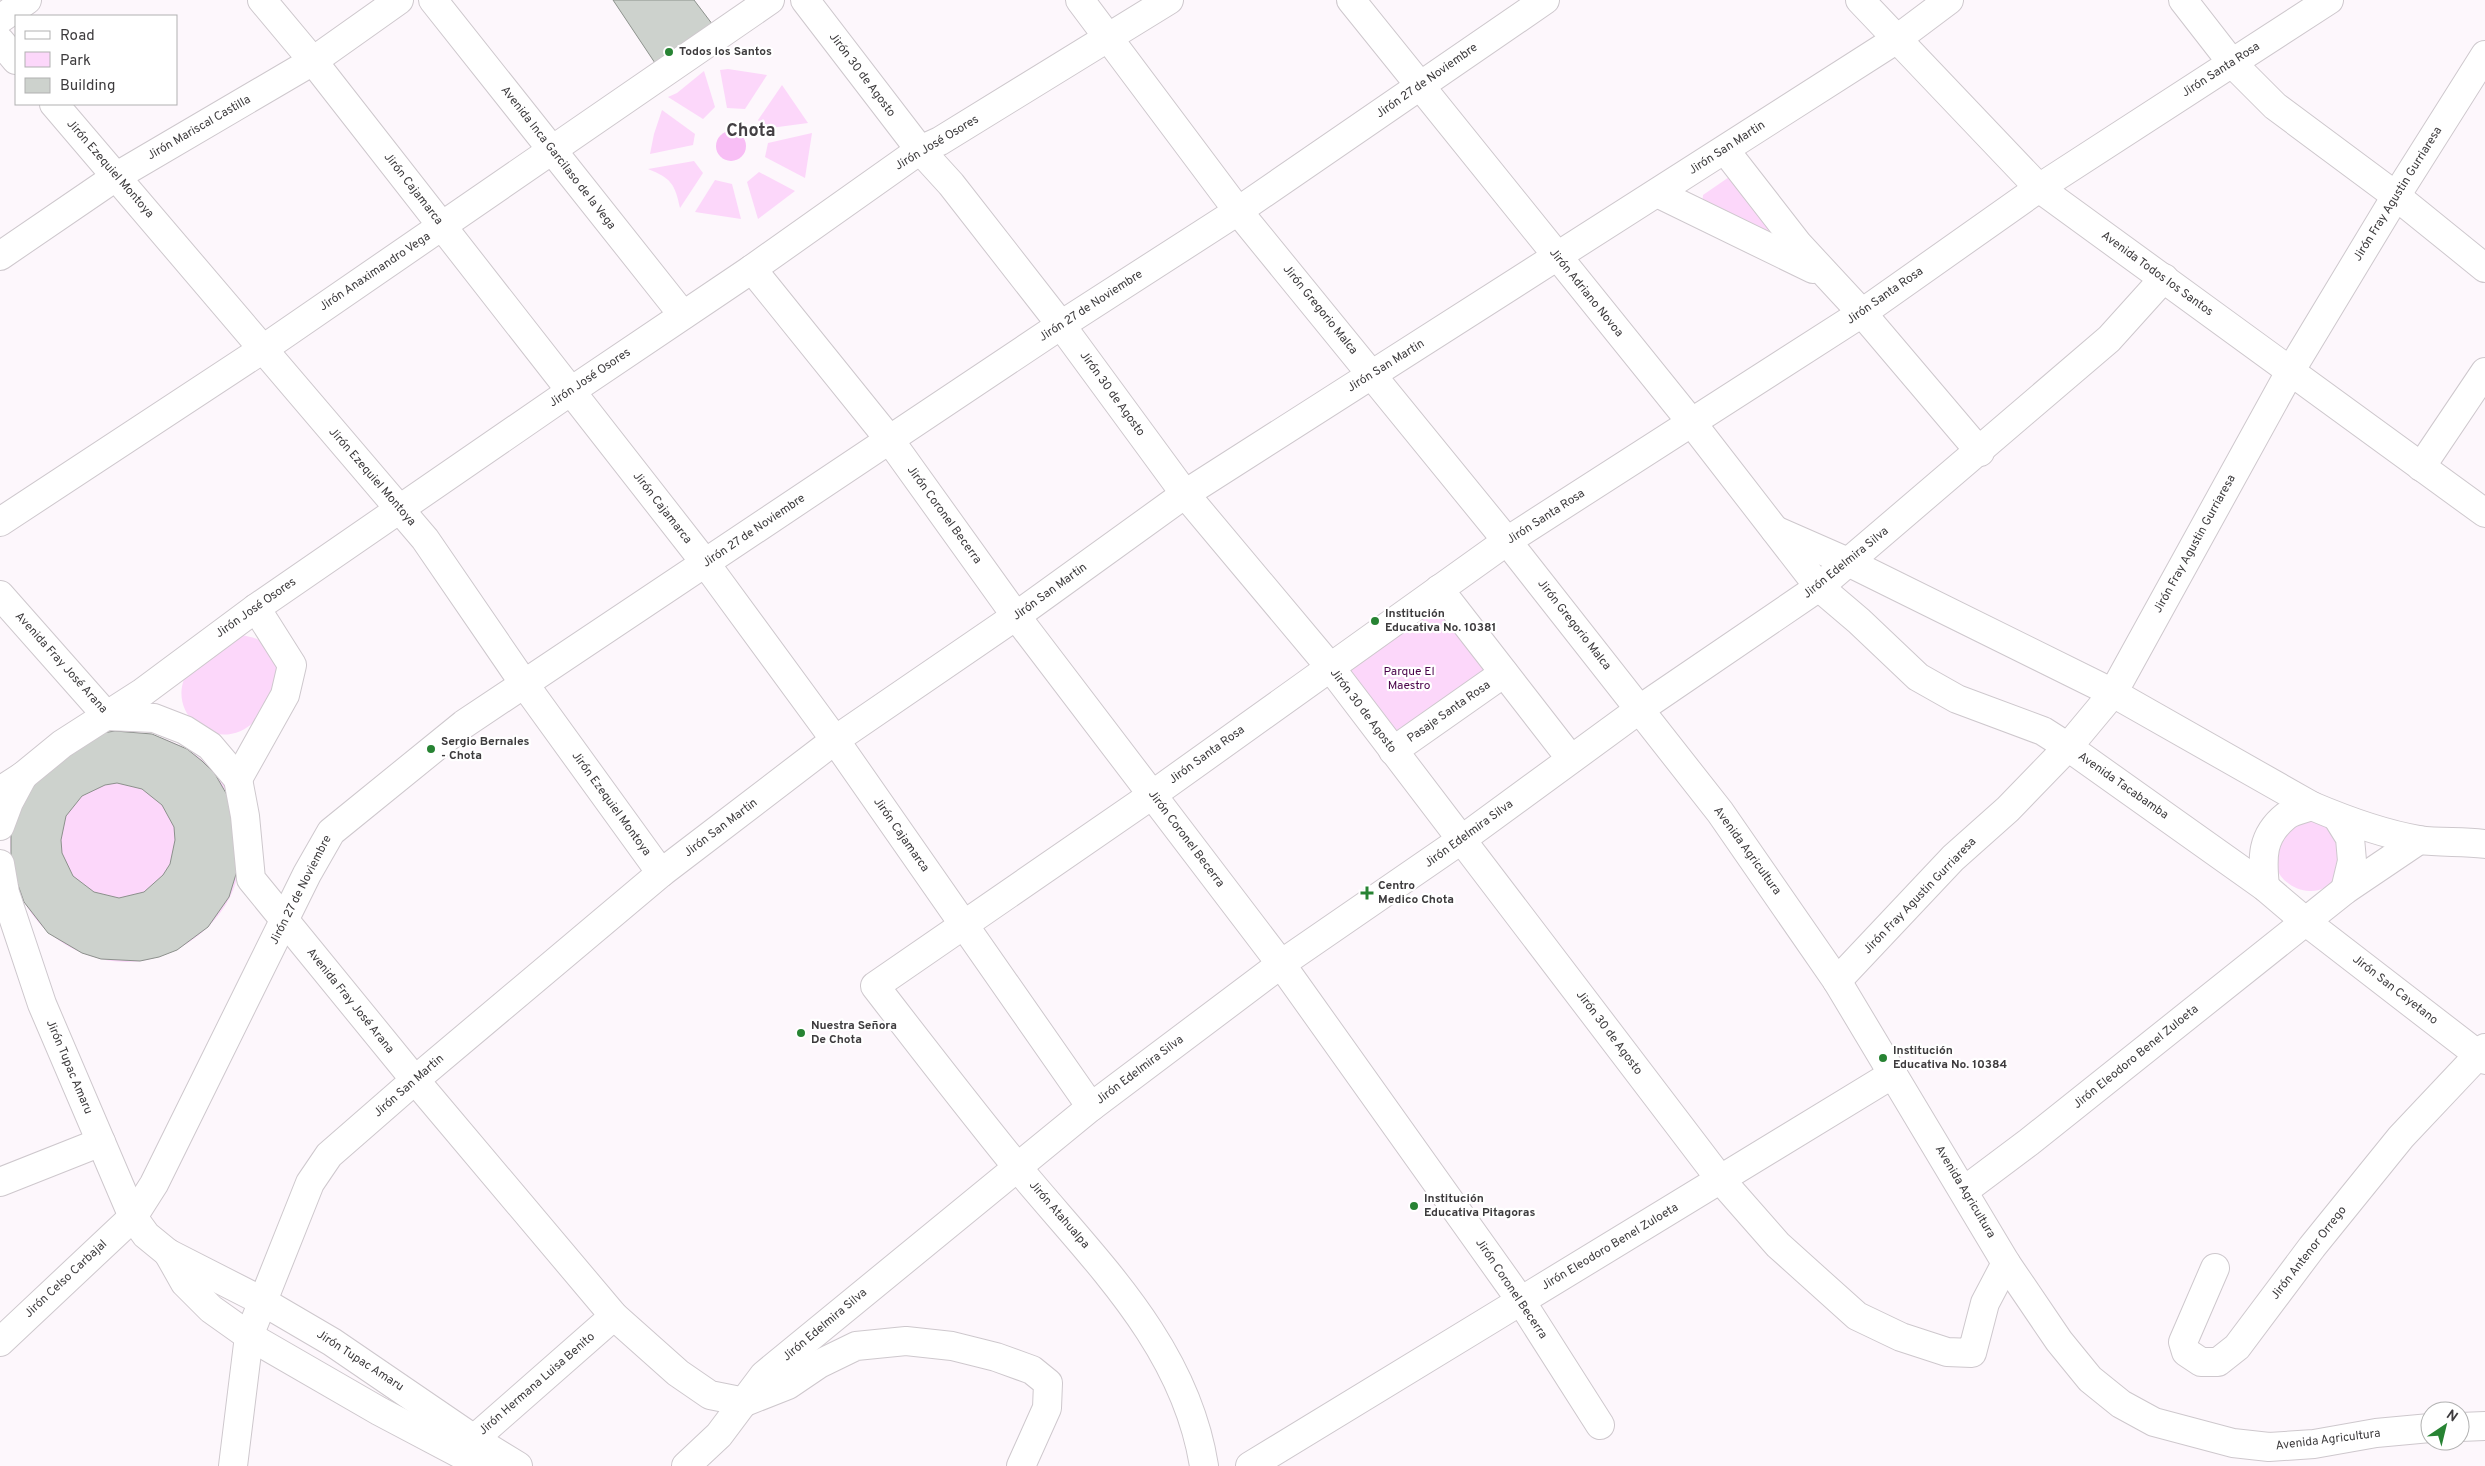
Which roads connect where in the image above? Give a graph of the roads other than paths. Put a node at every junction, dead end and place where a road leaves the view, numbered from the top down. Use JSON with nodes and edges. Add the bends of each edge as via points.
{"nodes":[{"id":1,"x":27,"y":0,"type":"edge"},
{"id":2,"x":262,"y":0,"type":"edge"},
{"id":3,"x":398,"y":0,"type":"edge"},
{"id":4,"x":433,"y":0,"type":"edge"},
{"id":5,"x":770,"y":0,"type":"edge"},
{"id":6,"x":805,"y":0,"type":"edge"},
{"id":7,"x":1080,"y":0,"type":"edge"},
{"id":8,"x":1169,"y":0,"type":"edge"},
{"id":9,"x":1351,"y":0,"type":"edge"},
{"id":10,"x":1545,"y":0,"type":"edge"},
{"id":11,"x":1860,"y":0,"type":"edge"},
{"id":12,"x":1949,"y":0,"type":"edge"},
{"id":13,"x":2183,"y":0,"type":"edge"},
{"id":14,"x":2329,"y":0,"type":"edge"},
{"id":15,"x":0,"y":19,"type":"edge"},
{"id":16,"x":1109,"y":37,"type":"junction"},
{"id":17,"x":1897,"y":39,"type":"junction"},
{"id":18,"x":0,"y":41,"type":"edge"},
{"id":19,"x":2485,"y":55,"type":"edge"},
{"id":20,"x":15,"y":59,"type":"edge"},
{"id":21,"x":313,"y":61,"type":"junction"},
{"id":22,"x":2232,"y":63,"type":"junction"},
{"id":23,"x":1419,"y":86,"type":"junction"},
{"id":24,"x":55,"y":105,"type":"edge"},
{"id":25,"x":552,"y":150,"type":"junction"},
{"id":26,"x":920,"y":150,"type":"junction"},
{"id":27,"x":1725,"y":150,"type":"junction"},
{"id":28,"x":117,"y":176,"type":"junction"},
{"id":29,"x":2040,"y":188,"type":"junction"},
{"id":30,"x":1657,"y":193,"type":"junction"},
{"id":31,"x":2396,"y":196,"type":"junction"},
{"id":32,"x":1238,"y":211,"type":"junction"},
{"id":33,"x":442,"y":226,"type":"junction"},
{"id":34,"x":0,"y":256,"type":"edge"},
{"id":35,"x":1558,"y":257,"type":"junction"},
{"id":36,"x":2485,"y":268,"type":"edge"},
{"id":37,"x":752,"y":269,"type":"junction"},
{"id":38,"x":1828,"y":277,"type":"junction"},
{"id":39,"x":2164,"y":278,"type":"junction"},
{"id":40,"x":1862,"y":314,"type":"junction"},
{"id":41,"x":683,"y":315,"type":"junction"},
{"id":42,"x":1061,"y":325,"type":"junction"},
{"id":43,"x":263,"y":349,"type":"junction"},
{"id":44,"x":2291,"y":370,"type":"junction"},
{"id":45,"x":2485,"y":372,"type":"edge"},
{"id":46,"x":1372,"y":375,"type":"junction"},
{"id":47,"x":571,"y":390,"type":"junction"},
{"id":48,"x":1692,"y":423,"type":"junction"},
{"id":49,"x":889,"y":439,"type":"junction"},
{"id":50,"x":1980,"y":452,"type":"junction"},
{"id":51,"x":2421,"y":467,"type":"junction"},
{"id":52,"x":1185,"y":494,"type":"junction"},
{"id":53,"x":400,"y":507,"type":"junction"},
{"id":54,"x":2485,"y":514,"type":"edge"},
{"id":55,"x":0,"y":522,"type":"edge"},
{"id":56,"x":1775,"y":530,"type":"junction"},
{"id":57,"x":1507,"y":541,"type":"junction"},
{"id":58,"x":1848,"y":562,"type":"junction"},
{"id":59,"x":706,"y":564,"type":"junction"},
{"id":60,"x":1818,"y":588,"type":"junction"},
{"id":61,"x":1439,"y":589,"type":"junction"},
{"id":62,"x":0,"y":595,"type":"edge"},
{"id":63,"x":256,"y":608,"type":"junction"},
{"id":64,"x":1016,"y":616,"type":"junction"},
{"id":65,"x":1330,"y":668,"type":"junction"},
{"id":66,"x":1504,"y":674,"type":"junction"},
{"id":67,"x":524,"y":685,"type":"junction"},
{"id":68,"x":2113,"y":693,"type":"junction"},
{"id":69,"x":1640,"y":709,"type":"junction"},
{"id":70,"x":107,"y":716,"type":"junction"},
{"id":71,"x":835,"y":740,"type":"junction"},
{"id":72,"x":2068,"y":747,"type":"junction"},
{"id":73,"x":1393,"y":751,"type":"junction"},
{"id":74,"x":1571,"y":759,"type":"junction"},
{"id":75,"x":23,"y":776,"type":"junction"},
{"id":76,"x":238,"y":779,"type":"junction"},
{"id":77,"x":0,"y":791,"type":"edge"},
{"id":78,"x":1152,"y":794,"type":"junction"},
{"id":79,"x":2312,"y":806,"type":"junction"},
{"id":80,"x":2337,"y":817,"type":"junction"},
{"id":81,"x":0,"y":826,"type":"edge"},
{"id":82,"x":1462,"y":840,"type":"junction"},
{"id":83,"x":2419,"y":840,"type":"junction"},
{"id":84,"x":2485,"y":844,"type":"edge"},
{"id":85,"x":0,"y":864,"type":"edge"},
{"id":86,"x":661,"y":873,"type":"junction"},
{"id":87,"x":2266,"y":887,"type":"junction"},
{"id":88,"x":2345,"y":890,"type":"junction"},
{"id":89,"x":2305,"y":921,"type":"junction"},
{"id":90,"x":285,"y":922,"type":"junction"},
{"id":91,"x":964,"y":925,"type":"junction"},
{"id":92,"x":1281,"y":964,"type":"junction"},
{"id":93,"x":1837,"y":981,"type":"junction"},
{"id":94,"x":875,"y":986,"type":"joint"},
{"id":95,"x":2483,"y":1054,"type":"edge"},
{"id":96,"x":1893,"y":1074,"type":"junction"},
{"id":97,"x":415,"y":1080,"type":"junction"},
{"id":98,"x":1091,"y":1107,"type":"junction"},
{"id":99,"x":101,"y":1142,"type":"junction"},
{"id":100,"x":1018,"y":1168,"type":"junction"},
{"id":101,"x":1720,"y":1180,"type":"junction"},
{"id":102,"x":0,"y":1182,"type":"edge"},
{"id":103,"x":1965,"y":1190,"type":"junction"},
{"id":104,"x":133,"y":1217,"type":"junction"},
{"id":105,"x":168,"y":1253,"type":"junction"},
{"id":106,"x":2006,"y":1262,"type":"junction"},
{"id":107,"x":2215,"y":1268,"type":"dead end"},
{"id":108,"x":262,"y":1301,"type":"junction"},
{"id":109,"x":1521,"y":1301,"type":"junction"},
{"id":110,"x":614,"y":1316,"type":"junction"},
{"id":111,"x":249,"y":1336,"type":"junction"},
{"id":112,"x":0,"y":1342,"type":"edge"},
{"id":113,"x":745,"y":1402,"type":"junction"},
{"id":114,"x":1600,"y":1425,"type":"dead end"},
{"id":115,"x":2485,"y":1426,"type":"edge"},
{"id":116,"x":2470,"y":1427,"type":"edge"},
{"id":117,"x":2420,"y":1429,"type":"edge"},
{"id":118,"x":474,"y":1454,"type":"edge"},
{"id":119,"x":233,"y":1466,"type":"edge"},
{"id":120,"x":518,"y":1466,"type":"edge"},
{"id":121,"x":686,"y":1466,"type":"edge"},
{"id":122,"x":1021,"y":1466,"type":"edge"},
{"id":123,"x":1204,"y":1466,"type":"edge"},
{"id":124,"x":1250,"y":1466,"type":"edge"}],
"edges":[{"from":1,"to":15,"type":"street"},
{"from":2,"to":21,"type":"street","name":"Jirón Cajamarca"},
{"from":3,"to":21,"type":"street","name":"Jirón Mariscal Castilla"},
{"from":4,"to":25,"type":"street","name":"Avenida Inca Garcilaso de la Vega"},
{"from":5,"to":25,"type":"street","name":"Jirón Anaximandro Vega"},
{"from":6,"to":26,"type":"street","name":"Jirón 30 de Agosto"},
{"from":7,"to":16,"type":"street","name":"Jirón Gregorio Malca"},
{"from":8,"to":16,"type":"street","name":"Jirón José Osores"},
{"from":9,"to":23,"type":"street","name":"Jirón Adriano Novoa"},
{"from":10,"to":23,"type":"street","name":"Jirón 27 de Noviembre"},
{"from":11,"to":17,"type":"street","name":"Avenida Todos los Santos"},
{"from":12,"to":17,"type":"street","name":"Jirón San Martin"},
{"from":13,"to":22,"type":"street"},
{"from":14,"to":22,"type":"street","name":"Jirón Santa Rosa"},
{"from":16,"to":26,"type":"street","name":"Jirón José Osores","via":[[940,141]]},
{"from":16,"to":32,"type":"street","name":"Jirón Gregorio Malca"},
{"from":17,"to":27,"type":"street","name":"Jirón San Martin"},
{"from":17,"to":29,"type":"street","name":"Avenida Todos los Santos"},
{"from":18,"to":20,"type":"street"},
{"from":19,"to":31,"type":"street","name":"Jirón Fray Agustin Gurriaresa"},
{"from":21,"to":28,"type":"street","name":"Jirón Mariscal Castilla"},
{"from":21,"to":33,"type":"street","name":"Jirón Cajamarca"},
{"from":22,"to":29,"type":"street","name":"Jirón Santa Rosa"},
{"from":22,"to":31,"type":"street","via":[[2275,106]]},
{"from":23,"to":32,"type":"street","name":"Jirón 27 de Noviembre"},
{"from":23,"to":35,"type":"street","name":"Jirón Adriano Novoa"},
{"from":24,"to":28,"type":"street","name":"Jirón Ezequiel Montoya"},
{"from":25,"to":33,"type":"street","name":"Jirón Anaximandro Vega"},
{"from":25,"to":41,"type":"street","name":"Avenida Inca Garcilaso de la Vega"},
{"from":26,"to":37,"type":"street","name":"Jirón José Osores"},
{"from":26,"to":42,"type":"street","name":"Jirón 30 de Agosto","via":[[951,184]]},
{"from":27,"to":30,"type":"street","name":"Jirón San Martin"},
{"from":27,"to":38,"type":"street","via":[[1798,244]]},
{"from":28,"to":34,"type":"street","name":"Jirón Mariscal Castilla"},
{"from":28,"to":43,"type":"street","name":"Jirón Ezequiel Montoya"},
{"from":29,"to":39,"type":"street","name":"Avenida Todos los Santos"},
{"from":29,"to":40,"type":"street","name":"Jirón Santa Rosa"},
{"from":30,"to":35,"type":"street","name":"Jirón San Martin"},
{"from":30,"to":38,"type":"street"},
{"from":31,"to":36,"type":"street"},
{"from":31,"to":44,"type":"street","name":"Jirón Fray Agustin Gurriaresa"},
{"from":32,"to":42,"type":"street","name":"Jirón 27 de Noviembre"},
{"from":32,"to":46,"type":"street","name":"Jirón Gregorio Malca"},
{"from":33,"to":43,"type":"street","name":"Jirón Anaximandro Vega"},
{"from":33,"to":47,"type":"street","name":"Jirón Cajamarca"},
{"from":35,"to":46,"type":"street","name":"Jirón San Martin"},
{"from":35,"to":48,"type":"street","name":"Jirón Adriano Novoa"},
{"from":37,"to":41,"type":"street","name":"Jirón José Osores"},
{"from":37,"to":49,"type":"street","name":"Jirón Coronel Becerra"},
{"from":38,"to":40,"type":"street"},
{"from":39,"to":44,"type":"street","name":"Avenida Todos los Santos"},
{"from":39,"to":50,"type":"street","name":"Jirón Edelmira Silva","via":[[2109,339]]},
{"from":40,"to":48,"type":"street","name":"Jirón Santa Rosa"},
{"from":40,"to":50,"type":"street"},
{"from":41,"to":47,"type":"street","name":"Jirón José Osores"},
{"from":42,"to":49,"type":"street","name":"Jirón 27 de Noviembre"},
{"from":42,"to":52,"type":"street","name":"Jirón 30 de Agosto"},
{"from":43,"to":53,"type":"street","name":"Jirón Ezequiel Montoya"},
{"from":43,"to":55,"type":"street","name":"Jirón Anaximandro Vega"},
{"from":44,"to":51,"type":"street","name":"Avenida Todos los Santos"},
{"from":44,"to":68,"type":"street","name":"Jirón Fray Agustin Gurriaresa"},
{"from":45,"to":51,"type":"street"},
{"from":46,"to":52,"type":"street","name":"Jirón San Martin"},
{"from":46,"to":57,"type":"street","name":"Jirón Gregorio Malca"},
{"from":47,"to":53,"type":"street","name":"Jirón José Osores"},
{"from":47,"to":59,"type":"street","name":"Jirón Cajamarca"},
{"from":48,"to":56,"type":"street","name":"Jirón Adriano Novoa"},
{"from":48,"to":57,"type":"street","name":"Jirón Santa Rosa"},
{"from":49,"to":59,"type":"street","name":"Jirón 27 de Noviembre"},
{"from":49,"to":64,"type":"street","name":"Jirón Coronel Becerra"},
{"from":50,"to":58,"type":"street","name":"Jirón Edelmira Silva"},
{"from":51,"to":54,"type":"street","name":"Avenida Todos los Santos"},
{"from":52,"to":64,"type":"street","name":"Jirón San Martin"},
{"from":52,"to":65,"type":"street","name":"Jirón 30 de Agosto"},
{"from":53,"to":63,"type":"street","name":"Jirón José Osores"},
{"from":53,"to":67,"type":"street","name":"Jirón Ezequiel Montoya"},
{"from":56,"to":58,"type":"street"},
{"from":56,"to":60,"type":"street","name":"Jirón Adriano Novoa"},
{"from":57,"to":61,"type":"street","name":"Jirón Santa Rosa"},
{"from":57,"to":69,"type":"street","name":"Jirón Gregorio Malca"},
{"from":58,"to":60,"type":"street","name":"Jirón Edelmira Silva"},
{"from":58,"to":68,"type":"street"},
{"from":59,"to":67,"type":"street","name":"Jirón 27 de Noviembre"},
{"from":59,"to":71,"type":"street","name":"Jirón Cajamarca"},
{"from":60,"to":69,"type":"street","name":"Jirón Edelmira Silva"},
{"from":60,"to":72,"type":"street","name":"Avenida Tacabamba","via":[[1859,620],[1918,677],[1957,699],[2043,731]]},
{"from":61,"to":65,"type":"street","name":"Jirón Santa Rosa"},
{"from":61,"to":66,"type":"street"},
{"from":62,"to":70,"type":"street","name":"Avenida Fray José Arana"},
{"from":63,"to":70,"type":"street","name":"Jirón José Osores"},
{"from":63,"to":76,"type":"street","via":[[292,665],[285,695]]},
{"from":64,"to":71,"type":"street","name":"Jirón San Martin"},
{"from":64,"to":78,"type":"street","name":"Jirón Coronel Becerra"},
{"from":65,"to":73,"type":"street","name":"Jirón 30 de Agosto"},
{"from":65,"to":78,"type":"street","name":"Jirón Santa Rosa"},
{"from":66,"to":73,"type":"street","name":"Pasaje Santa Rosa"},
{"from":66,"to":74,"type":"street"},
{"from":67,"to":86,"type":"street","name":"Jirón Ezequiel Montoya"},
{"from":67,"to":90,"type":"street","name":"Jirón 27 de Noviembre","via":[[464,724],[330,832]]},
{"from":68,"to":72,"type":"street","name":"Jirón Fray Agustin Gurriaresa"},
{"from":68,"to":79,"type":"street"},
{"from":69,"to":74,"type":"street","name":"Jirón Edelmira Silva"},
{"from":69,"to":93,"type":"street","name":"Avenida Agricultura","via":[[1768,879]]},
{"from":70,"to":75,"type":"street","name":"Jirón José Osores","via":[[62,744]]},
{"from":70,"to":76,"type":"street","name":"Avenida Fray José Arana","via":[[154,718],[185,730],[210,746]]},
{"from":71,"to":86,"type":"street","name":"Jirón San Martin"},
{"from":71,"to":91,"type":"street","name":"Jirón Cajamarca"},
{"from":72,"to":87,"type":"street","name":"Avenida Tacabamba"},
{"from":72,"to":93,"type":"street","name":"Jirón Fray Agustin Gurriaresa","via":[[2008,809],[1953,858]]},
{"from":73,"to":82,"type":"street","name":"Jirón 30 de Agosto"},
{"from":74,"to":82,"type":"street","name":"Jirón Edelmira Silva"},
{"from":75,"to":77,"type":"street","name":"Jirón José Osores"},
{"from":75,"to":81,"type":"street"},
{"from":76,"to":90,"type":"street","name":"Avenida Fray José Arana","via":[[251,879]]},
{"from":78,"to":91,"type":"street","name":"Jirón Santa Rosa"},
{"from":78,"to":92,"type":"street","name":"Jirón Coronel Becerra"},
{"from":79,"to":80,"type":"street"},
{"from":79,"to":87,"type":"street","via":[[2287,815],[2269,836],[2262,858]]},
{"from":80,"to":83,"type":"street"},
{"from":80,"to":88,"type":"street","via":[[2350,838],[2352,861]]},
{"from":82,"to":92,"type":"street","name":"Jirón Edelmira Silva"},
{"from":82,"to":101,"type":"street","name":"Jirón 30 de Agosto"},
{"from":83,"to":84,"type":"street"},
{"from":83,"to":88,"type":"street"},
{"from":85,"to":99,"type":"street","name":"Jirón Tupac Amaru","via":[[5,893],[42,1004]]},
{"from":86,"to":97,"type":"street","name":"Jirón San Martin"},
{"from":87,"to":89,"type":"street","name":"Avenida Tacabamba"},
{"from":88,"to":89,"type":"street"},
{"from":89,"to":95,"type":"street","name":"Jirón San Cayetano"},
{"from":89,"to":103,"type":"street","name":"Jirón Eleodoro Benel Zuloeta"},
{"from":90,"to":97,"type":"street","name":"Avenida Fray José Arana"},
{"from":90,"to":104,"type":"street","name":"Jirón 27 de Noviembre","via":[[154,1184]]},
{"from":91,"to":94,"type":"street","name":"Jirón Santa Rosa"},
{"from":91,"to":98,"type":"street","name":"Jirón Cajamarca"},
{"from":92,"to":98,"type":"street","name":"Jirón Edelmira Silva"},
{"from":92,"to":109,"type":"street","name":"Jirón Coronel Becerra"},
{"from":93,"to":96,"type":"street","name":"Avenida Agricultura"},
{"from":94,"to":100,"type":"street","name":"Jirón Atahualpa"},
{"from":95,"to":107,"type":"street","name":"Jirón Antenor Orrego","via":[[2401,1137],[2237,1347],[2218,1362],[2200,1362],[2186,1352],[2183,1342]]},
{"from":96,"to":101,"type":"street","name":"Jirón Eleodoro Benel Zuloeta"},
{"from":96,"to":103,"type":"street","name":"Avenida Agricultura"},
{"from":97,"to":108,"type":"street","name":"Jirón San Martin","via":[[329,1155],[310,1184]]},
{"from":97,"to":110,"type":"street","name":"Avenida Fray José Arana"},
{"from":98,"to":100,"type":"street","name":"Jirón Edelmira Silva"},
{"from":99,"to":102,"type":"street"},
{"from":99,"to":104,"type":"street","name":"Jirón Tupac Amaru"},
{"from":100,"to":113,"type":"street","name":"Jirón Edelmira Silva","via":[[764,1375]]},
{"from":100,"to":123,"type":"street","name":"Jirón Atahualpa","via":[[1134,1305],[1160,1345],[1183,1388],[1199,1436]]},
{"from":101,"to":106,"type":"street","name":"Jirón 30 de Agosto","via":[[1778,1244],[1857,1316],[1910,1340],[1947,1352],[1972,1353],[1985,1303]]},
{"from":101,"to":109,"type":"street","name":"Jirón Eleodoro Benel Zuloeta"},
{"from":103,"to":106,"type":"street","name":"Avenida Agricultura"},
{"from":104,"to":105,"type":"street","name":"Jirón Tupac Amaru","via":[[146,1235]]},
{"from":104,"to":112,"type":"street","name":"Jirón Celso Carbajal"},
{"from":105,"to":108,"type":"street","name":"Jirón Tupac Amaru"},
{"from":105,"to":111,"type":"street","name":"Jirón Tupac Amaru","via":[[185,1283],[210,1309]]},
{"from":106,"to":117,"type":"street","name":"Avenida Agricultura","via":[[2059,1341],[2090,1379],[2120,1404],[2154,1422],[2233,1444],[2269,1447]]},
{"from":108,"to":111,"type":"street","name":"Jirón San Martin"},
{"from":108,"to":118,"type":"street","name":"Jirón Tupac Amaru","via":[[332,1342]]},
{"from":109,"to":114,"type":"street","name":"Jirón Coronel Becerra"},
{"from":109,"to":124,"type":"street","name":"Jirón Eleodoro Benel Zuloeta"},
{"from":110,"to":113,"type":"street","name":"Avenida Fray José Arana","via":[[678,1373],[710,1395]]},
{"from":110,"to":118,"type":"street","name":"Jirón Hermana Luisa Benito"},
{"from":111,"to":118,"type":"street","name":"Jirón Tupac Amaru","via":[[379,1411]]},
{"from":111,"to":119,"type":"street","name":"Jirón San Martin"},
{"from":113,"to":121,"type":"street","name":"Jirón Edelmira Silva","via":[[719,1435]]},
{"from":113,"to":122,"type":"street","via":[[788,1385],[819,1364],[856,1346],[906,1340],[952,1346],[1032,1370],[1048,1383],[1047,1408]]},
{"from":115,"to":116,"type":"street"},
{"from":118,"to":120,"type":"street","name":"Jirón Tupac Amaru"}]}
